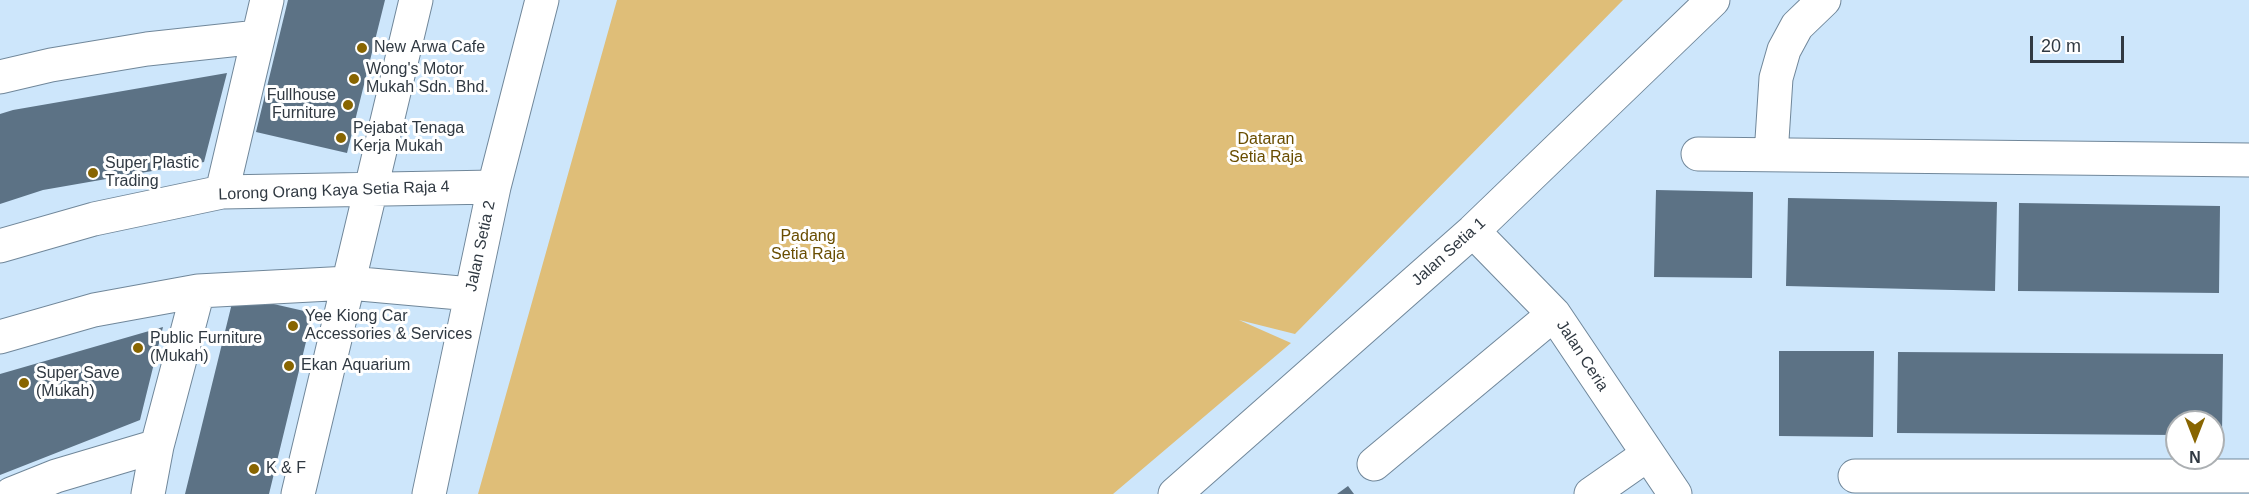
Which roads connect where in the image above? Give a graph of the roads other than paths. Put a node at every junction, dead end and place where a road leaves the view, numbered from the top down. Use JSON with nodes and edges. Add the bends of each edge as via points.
{"nodes":[{"id":1,"x":267,"y":0,"type":"edge"},
{"id":2,"x":416,"y":0,"type":"edge"},
{"id":3,"x":542,"y":0,"type":"edge"},
{"id":4,"x":1713,"y":0,"type":"edge"},
{"id":5,"x":1824,"y":0,"type":"edge"},
{"id":6,"x":258,"y":37,"type":"junction"},
{"id":7,"x":0,"y":77,"type":"edge"},
{"id":8,"x":1698,"y":154,"type":"dead end"},
{"id":9,"x":1771,"y":155,"type":"junction"},
{"id":10,"x":2249,"y":160,"type":"edge"},
{"id":11,"x":494,"y":187,"type":"junction"},
{"id":12,"x":369,"y":189,"type":"junction"},
{"id":13,"x":222,"y":192,"type":"junction"},
{"id":14,"x":1473,"y":231,"type":"junction"},
{"id":15,"x":0,"y":246,"type":"edge"},
{"id":16,"x":349,"y":283,"type":"junction"},
{"id":17,"x":198,"y":291,"type":"junction"},
{"id":18,"x":471,"y":294,"type":"junction"},
{"id":19,"x":1554,"y":314,"type":"junction"},
{"id":20,"x":0,"y":337,"type":"edge"},
{"id":21,"x":157,"y":446,"type":"junction"},
{"id":22,"x":1647,"y":455,"type":"junction"},
{"id":23,"x":1374,"y":464,"type":"dead end"},
{"id":24,"x":1855,"y":476,"type":"dead end"},
{"id":25,"x":2249,"y":476,"type":"edge"},
{"id":26,"x":11,"y":494,"type":"edge"},
{"id":27,"x":148,"y":494,"type":"edge"},
{"id":28,"x":298,"y":494,"type":"edge"},
{"id":29,"x":429,"y":494,"type":"edge"},
{"id":30,"x":1175,"y":494,"type":"edge"},
{"id":31,"x":1591,"y":494,"type":"edge"},
{"id":32,"x":1675,"y":494,"type":"edge"}],
"edges":[{"from":1,"to":6,"type":"street"},
{"from":2,"to":12,"type":"street"},
{"from":3,"to":11,"type":"street","name":"Jalan Setia 2"},
{"from":4,"to":14,"type":"street","name":"Jalan Setia 1"},
{"from":5,"to":9,"type":"street","via":[[1797,26],[1784,50],[1776,78]]},
{"from":6,"to":7,"type":"street","via":[[147,49],[51,64]]},
{"from":6,"to":13,"type":"street"},
{"from":8,"to":9,"type":"street"},
{"from":9,"to":10,"type":"street"},
{"from":11,"to":12,"type":"street","name":"Lorong Orang Kaya Setia Raja 4"},
{"from":11,"to":18,"type":"street","name":"Jalan Setia 2"},
{"from":12,"to":13,"type":"street","name":"Lorong Orang Kaya Setia Raja 4"},
{"from":12,"to":16,"type":"street"},
{"from":13,"to":15,"type":"street","name":"Lorong Orang Kaya Setia Raja 4","via":[[94,219]]},
{"from":14,"to":19,"type":"street","name":"Jalan Ceria"},
{"from":14,"to":30,"type":"street","name":"Jalan Setia 1"},
{"from":16,"to":17,"type":"street"},
{"from":16,"to":18,"type":"street"},
{"from":16,"to":28,"type":"street"},
{"from":17,"to":20,"type":"street","via":[[94,310]]},
{"from":17,"to":21,"type":"street"},
{"from":18,"to":29,"type":"street","name":"Jalan Setia 2"},
{"from":19,"to":22,"type":"street","name":"Jalan Ceria"},
{"from":19,"to":23,"type":"street"},
{"from":21,"to":26,"type":"street","via":[[56,476]]},
{"from":21,"to":27,"type":"street"},
{"from":22,"to":31,"type":"street"},
{"from":22,"to":32,"type":"street","name":"Jalan Ceria"},
{"from":24,"to":25,"type":"street"}]}
